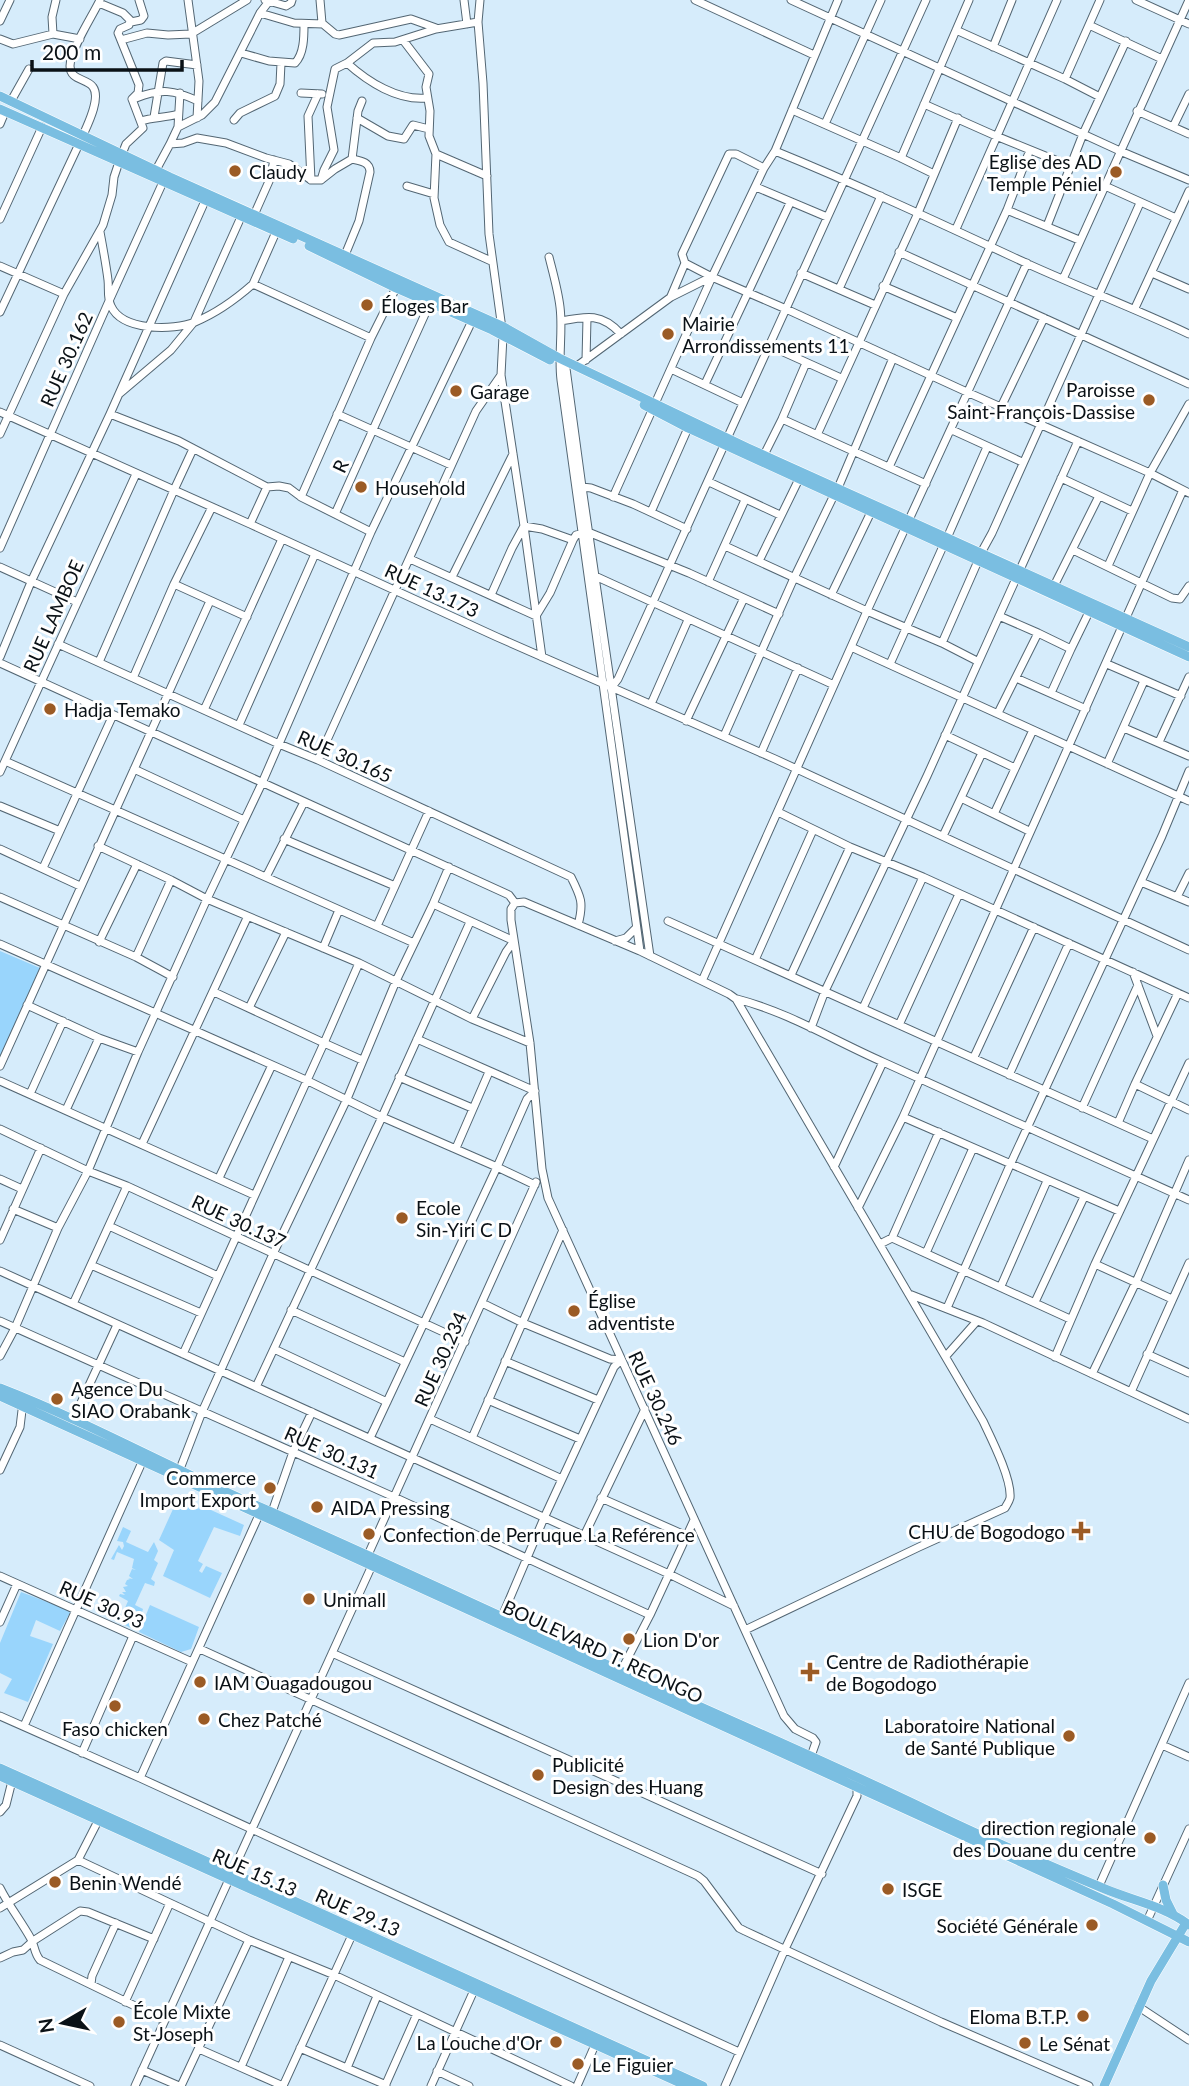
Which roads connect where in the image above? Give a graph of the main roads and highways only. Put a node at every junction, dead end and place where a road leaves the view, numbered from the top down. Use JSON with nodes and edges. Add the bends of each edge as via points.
{"nodes":[{"id":1,"x":0,"y":96,"type":"edge"},
{"id":2,"x":3,"y":111,"type":"edge"},
{"id":3,"x":81,"y":139,"type":"junction"},
{"id":4,"x":121,"y":158,"type":"junction"},
{"id":5,"x":503,"y":331,"type":"junction"},
{"id":6,"x":562,"y":363,"type":"junction"},
{"id":7,"x":654,"y":407,"type":"junction"},
{"id":8,"x":726,"y":442,"type":"junction"},
{"id":9,"x":836,"y":491,"type":"junction"},
{"id":10,"x":908,"y":524,"type":"junction"},
{"id":11,"x":1017,"y":574,"type":"junction"},
{"id":12,"x":1125,"y":623,"type":"junction"},
{"id":13,"x":1189,"y":647,"type":"edge"},
{"id":14,"x":1189,"y":657,"type":"edge"},
{"id":15,"x":0,"y":1388,"type":"edge"},
{"id":16,"x":0,"y":1396,"type":"edge"},
{"id":17,"x":23,"y":1402,"type":"junction"},
{"id":18,"x":370,"y":1560,"type":"junction"},
{"id":19,"x":501,"y":1620,"type":"junction"},
{"id":20,"x":0,"y":1768,"type":"edge"},
{"id":21,"x":0,"y":1776,"type":"edge"},
{"id":22,"x":861,"y":1787,"type":"junction"},
{"id":23,"x":230,"y":1876,"type":"junction"},
{"id":24,"x":1163,"y":1885,"type":"road end"},
{"id":25,"x":1174,"y":1915,"type":"junction"},
{"id":26,"x":1187,"y":1924,"type":"edge"},
{"id":27,"x":1159,"y":1927,"type":"junction"},
{"id":28,"x":1178,"y":1937,"type":"junction"},
{"id":29,"x":1189,"y":1942,"type":"edge"},
{"id":30,"x":1166,"y":1955,"type":"junction"},
{"id":31,"x":475,"y":1987,"type":"junction"},
{"id":32,"x":687,"y":2086,"type":"edge"},
{"id":33,"x":703,"y":2086,"type":"edge"},
{"id":34,"x":1104,"y":2086,"type":"edge"}],
"edges":[{"from":1,"to":3,"type":"main road"},
{"from":2,"to":3,"type":"main road"},
{"from":3,"to":4,"type":"main road"},
{"from":4,"to":5,"type":"main road","via":[[345,255]]},
{"from":4,"to":5,"type":"main road","via":[[163,182],[471,323]]},
{"from":5,"to":6,"type":"main road"},
{"from":6,"to":7,"type":"main road"},
{"from":6,"to":7,"type":"main road","via":[[577,366]]},
{"from":7,"to":8,"type":"main road"},
{"from":7,"to":8,"type":"main road","via":[[688,428]]},
{"from":8,"to":9,"type":"main road","via":[[764,455]]},
{"from":8,"to":9,"type":"main road","via":[[799,479]]},
{"from":9,"to":10,"type":"main road"},
{"from":9,"to":10,"type":"main road","via":[[871,512]]},
{"from":10,"to":11,"type":"main road"},
{"from":11,"to":12,"type":"main road","via":[[1055,586]]},
{"from":11,"to":12,"type":"main road","via":[[1089,612]]},
{"from":12,"to":13,"type":"main road"},
{"from":12,"to":14,"type":"main road"},
{"from":15,"to":17,"type":"main road","name":"BOULEVARD T. REONGO"},
{"from":16,"to":17,"type":"main road","name":"BOULEVARD T. REONGO"},
{"from":17,"to":18,"type":"main road","name":"BOULEVARD T. REONGO","via":[[259,1515]]},
{"from":17,"to":18,"type":"main road","name":"BOULEVARD T. REONGO","via":[[73,1420]]},
{"from":18,"to":19,"type":"main road","name":"BOULEVARD T. REONGO"},
{"from":19,"to":22,"type":"main road","name":"BOULEVARD T. REONGO"},
{"from":19,"to":22,"type":"main road","name":"BOULEVARD T. REONGO","via":[[811,1756]]},
{"from":20,"to":23,"type":"main road","name":"RUE 29.13"},
{"from":21,"to":23,"type":"main road","name":"RUE 15.13"},
{"from":22,"to":25,"type":"main road","name":"BOULEVARD T. REONGO"},
{"from":22,"to":27,"type":"main road","name":"BOULEVARD T. REONGO"},
{"from":23,"to":31,"type":"main road","name":"RUE 29.13"},
{"from":23,"to":31,"type":"main road","name":"RUE 15.13"},
{"from":24,"to":25,"type":"main road"},
{"from":25,"to":26,"type":"main road","name":"BOULEVARD T. REONGO"},
{"from":26,"to":28,"type":"main road"},
{"from":27,"to":28,"type":"main road","name":"BOULEVARD T. REONGO"},
{"from":27,"to":30,"type":"main road"},
{"from":28,"to":29,"type":"main road","name":"BOULEVARD T. REONGO"},
{"from":28,"to":30,"type":"main road"},
{"from":30,"to":34,"type":"main road"},
{"from":31,"to":32,"type":"main road","name":"RUE 15.13"},
{"from":31,"to":33,"type":"main road","name":"RUE 29.13"}]}
